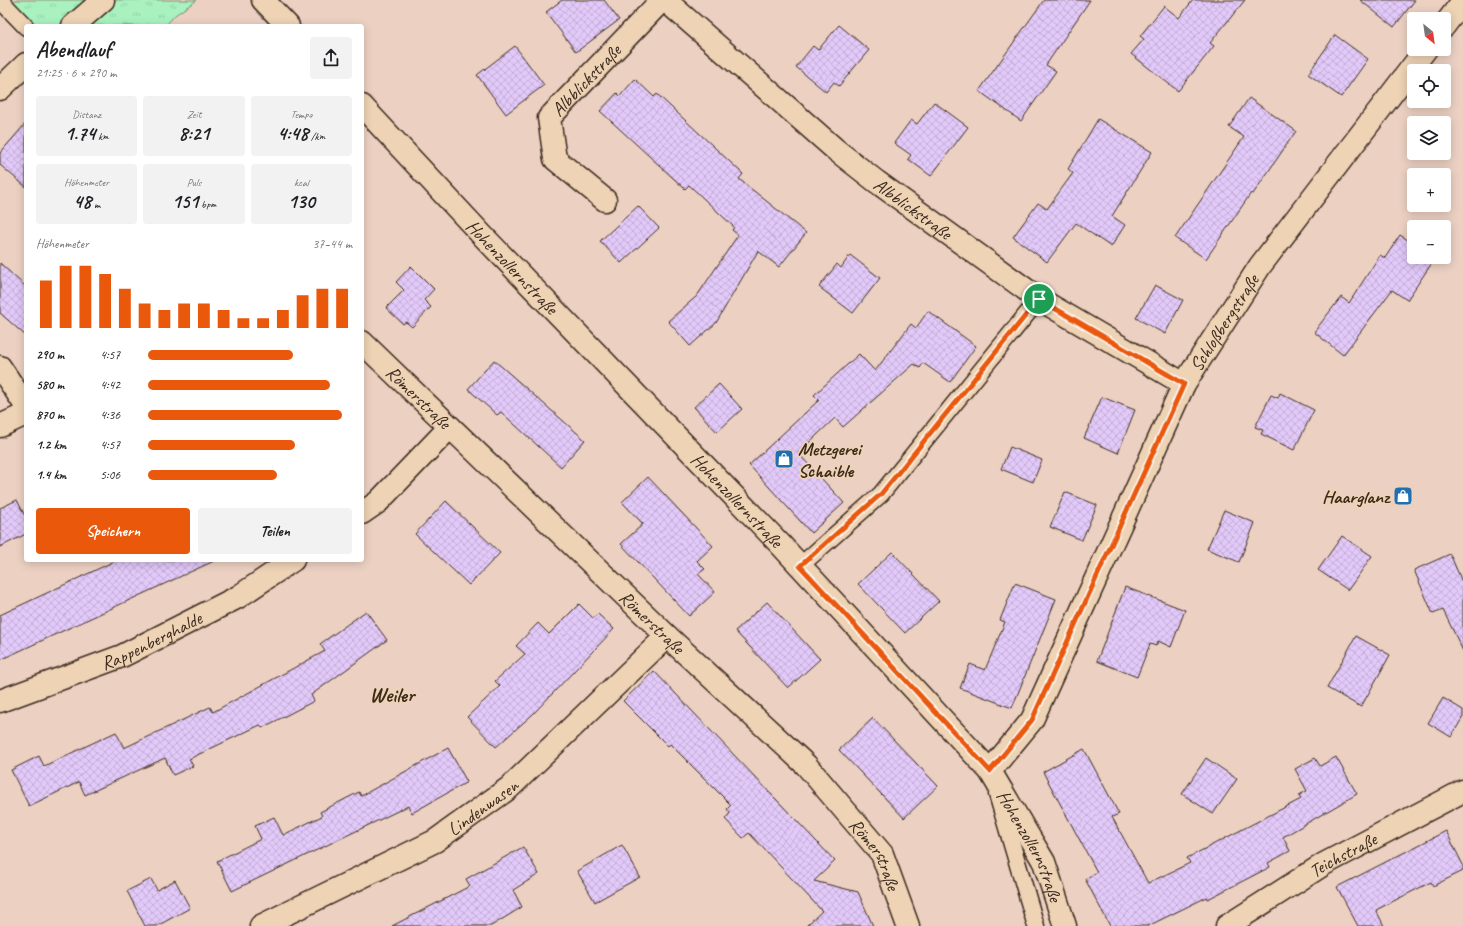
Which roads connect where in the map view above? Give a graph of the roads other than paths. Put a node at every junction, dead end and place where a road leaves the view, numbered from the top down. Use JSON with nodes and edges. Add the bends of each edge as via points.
{"nodes":[{"id":1,"x":0,"y":0,"type":"edge"},
{"id":2,"x":103,"y":0,"type":"edge"},
{"id":3,"x":263,"y":0,"type":"edge"},
{"id":4,"x":664,"y":0,"type":"edge"},
{"id":5,"x":1463,"y":1,"type":"edge"},
{"id":6,"x":1451,"y":17,"type":"edge"},
{"id":7,"x":75,"y":24,"type":"edge"},
{"id":8,"x":286,"y":24,"type":"edge"},
{"id":9,"x":24,"y":25,"type":"edge"},
{"id":10,"x":1421,"y":56,"type":"edge"},
{"id":11,"x":24,"y":66,"type":"edge"},
{"id":12,"x":0,"y":89,"type":"edge"},
{"id":13,"x":364,"y":108,"type":"edge"},
{"id":14,"x":605,"y":200,"type":"dead end"},
{"id":15,"x":1039,"y":299,"type":"junction"},
{"id":16,"x":364,"y":344,"type":"edge"},
{"id":17,"x":0,"y":367,"type":"edge"},
{"id":18,"x":1184,"y":384,"type":"junction"},
{"id":19,"x":24,"y":403,"type":"edge"},
{"id":20,"x":24,"y":415,"type":"edge"},
{"id":21,"x":0,"y":426,"type":"edge"},
{"id":22,"x":450,"y":427,"type":"junction"},
{"id":23,"x":364,"y":512,"type":"edge"},
{"id":24,"x":290,"y":562,"type":"edge"},
{"id":25,"x":800,"y":566,"type":"junction"},
{"id":26,"x":667,"y":636,"type":"junction"},
{"id":27,"x":0,"y":701,"type":"edge"},
{"id":28,"x":990,"y":771,"type":"junction"},
{"id":29,"x":1463,"y":792,"type":"edge"},
{"id":30,"x":261,"y":926,"type":"edge"},
{"id":31,"x":908,"y":926,"type":"edge"},
{"id":32,"x":1036,"y":926,"type":"edge"},
{"id":33,"x":1065,"y":926,"type":"edge"},
{"id":34,"x":1227,"y":926,"type":"edge"}],
"edges":[{"from":1,"to":9,"type":"lane"},
{"from":2,"to":7,"type":"street"},
{"from":3,"to":8,"type":"street"},
{"from":4,"to":14,"type":"street","name":"Albblickstraße","via":[[549,118],[555,159]]},
{"from":4,"to":15,"type":"street","name":"Albblickstraße","via":[[836,150]]},
{"from":5,"to":6,"type":"street"},
{"from":10,"to":18,"type":"street","name":"Schloßbergstraße","via":[[1260,266]]},
{"from":11,"to":12,"type":"street"},
{"from":13,"to":25,"type":"street","name":"Hohenzollernstraße","via":[[482,235]]},
{"from":15,"to":18,"type":"street","name":"Albblickstraße"},
{"from":15,"to":25,"type":"lane","via":[[881,494]]},
{"from":16,"to":22,"type":"street","name":"Römerstraße"},
{"from":17,"to":19,"type":"street"},
{"from":18,"to":28,"type":"street","name":"Schloßbergstraße","via":[[1032,720]]},
{"from":20,"to":21,"type":"street"},
{"from":22,"to":23,"type":"street","via":[[378,502]]},
{"from":22,"to":26,"type":"street","name":"Römerstraße"},
{"from":24,"to":27,"type":"street","name":"Rappenberghalde","via":[[238,597],[122,656]]},
{"from":25,"to":28,"type":"street","name":"Hohenzollernstraße"},
{"from":26,"to":30,"type":"street","name":"Lindenwasen","via":[[509,788],[435,841]]},
{"from":26,"to":31,"type":"street","name":"Römerstraße","via":[[806,766],[882,854]]},
{"from":28,"to":32,"type":"lane"},
{"from":28,"to":33,"type":"street","name":"Hohenzollernstraße","via":[[1044,862]]},
{"from":29,"to":34,"type":"street","name":"Teichstraße","via":[[1324,864]]}]}
